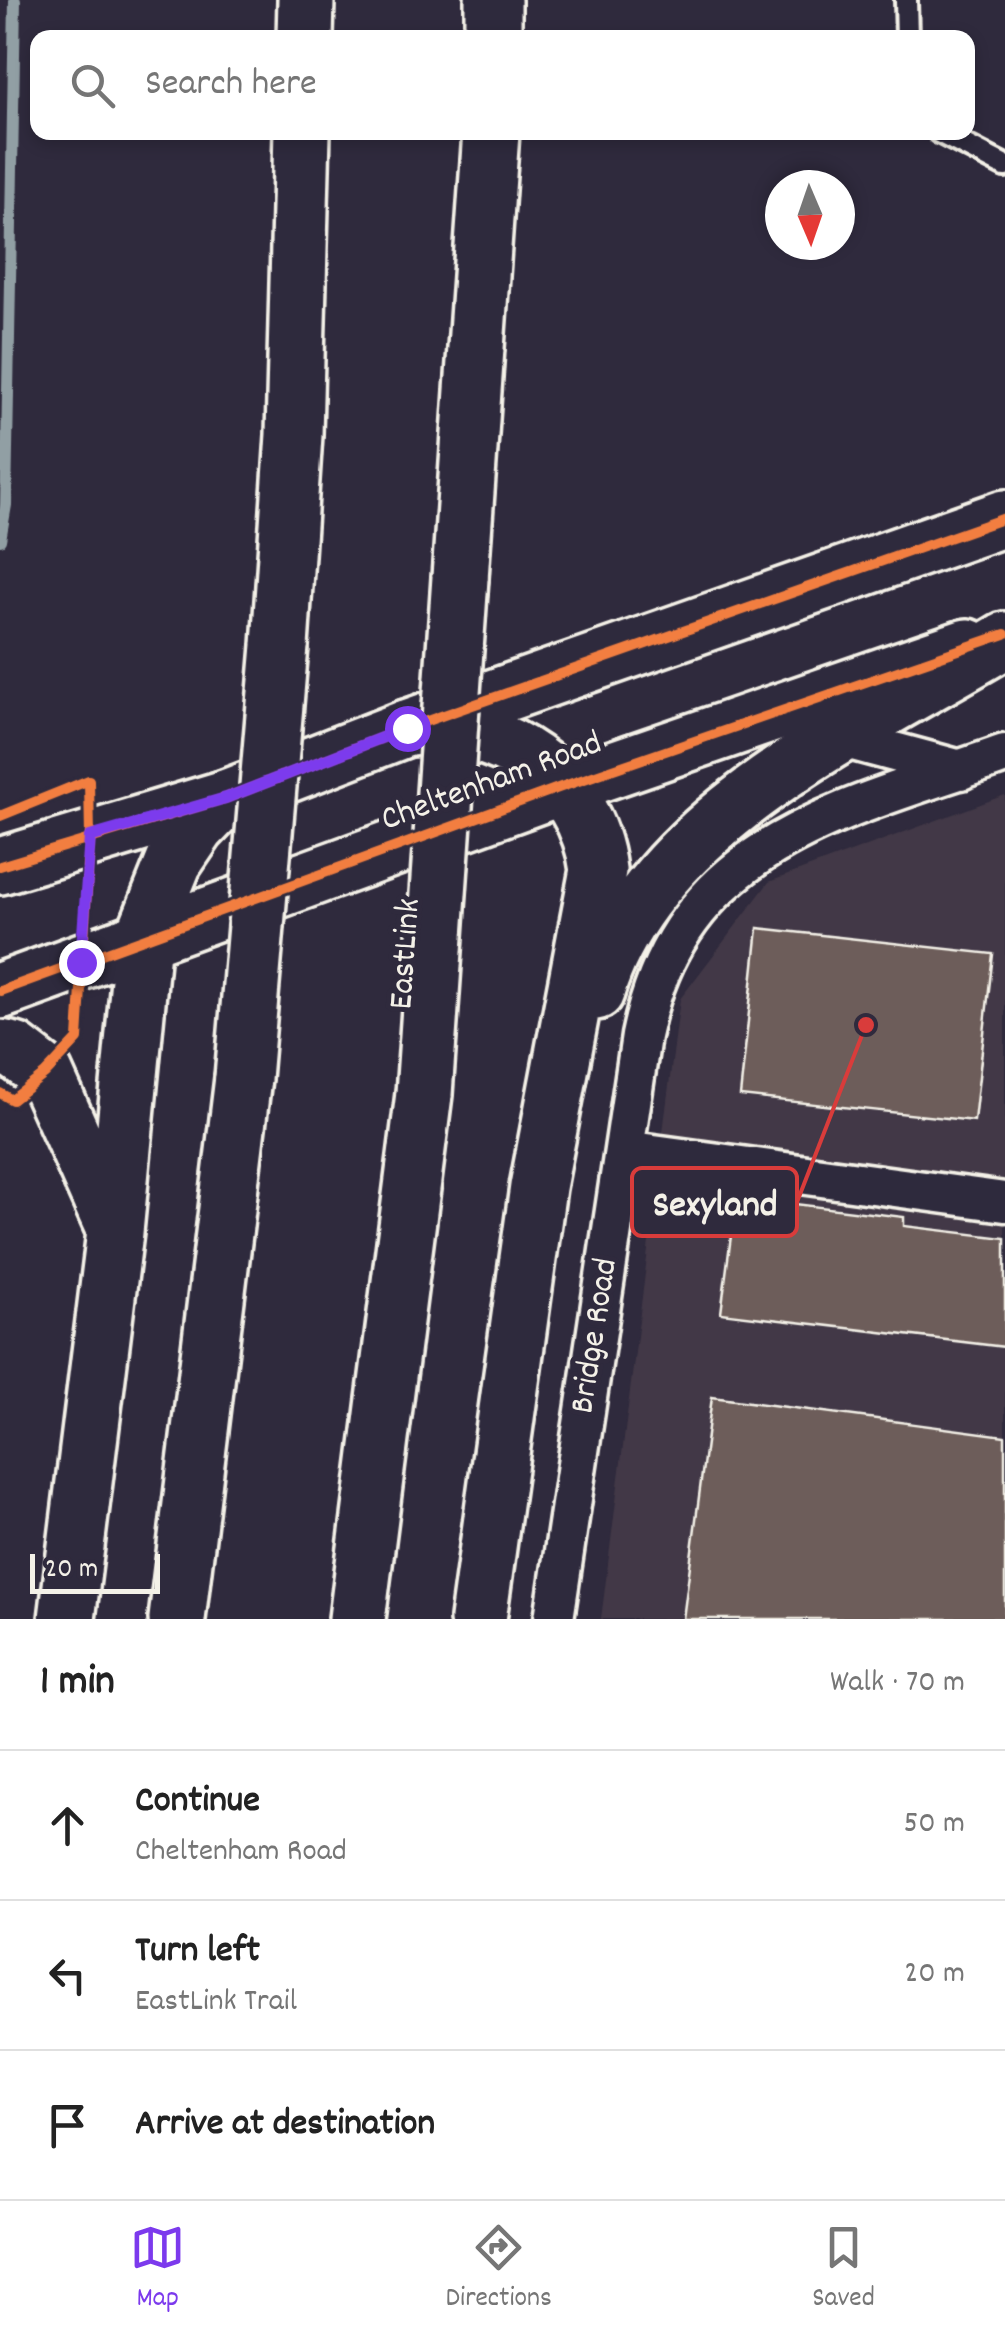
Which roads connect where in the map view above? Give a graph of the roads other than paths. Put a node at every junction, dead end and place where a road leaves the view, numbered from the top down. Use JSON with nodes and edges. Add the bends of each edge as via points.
{"nodes":[{"id":1,"x":306,"y":0,"type":"edge"},
{"id":2,"x":494,"y":0,"type":"edge"},
{"id":3,"x":906,"y":0,"type":"edge"},
{"id":4,"x":305,"y":30,"type":"edge"},
{"id":5,"x":493,"y":30,"type":"edge"},
{"id":6,"x":906,"y":30,"type":"edge"},
{"id":7,"x":302,"y":140,"type":"edge"},
{"id":8,"x":490,"y":140,"type":"edge"},
{"id":9,"x":954,"y":140,"type":"edge"},
{"id":10,"x":1005,"y":166,"type":"edge"},
{"id":11,"x":1005,"y":518,"type":"edge"},
{"id":12,"x":1005,"y":636,"type":"edge"},
{"id":13,"x":407,"y":728,"type":"junction"},
{"id":14,"x":842,"y":738,"type":"junction"},
{"id":15,"x":1005,"y":754,"type":"edge"},
{"id":16,"x":960,"y":770,"type":"junction"},
{"id":17,"x":561,"y":787,"type":"junction"},
{"id":18,"x":226,"y":798,"type":"junction"},
{"id":19,"x":0,"y":866,"type":"edge"},
{"id":20,"x":143,"y":939,"type":"junction"},
{"id":21,"x":0,"y":991,"type":"edge"},
{"id":22,"x":0,"y":1048,"type":"edge"},
{"id":23,"x":624,"y":1150,"type":"junction"},
{"id":24,"x":538,"y":1187,"type":"junction"},
{"id":25,"x":1005,"y":1202,"type":"edge"},
{"id":26,"x":115,"y":1232,"type":"junction"},
{"id":27,"x":67,"y":1619,"type":"edge"},
{"id":28,"x":177,"y":1619,"type":"edge"},
{"id":29,"x":357,"y":1619,"type":"edge"},
{"id":30,"x":478,"y":1619,"type":"edge"},
{"id":31,"x":554,"y":1619,"type":"edge"}],
"edges":[{"from":1,"to":4,"type":"main road"},
{"from":2,"to":5,"type":"main road"},
{"from":3,"to":6,"type":"lane"},
{"from":7,"to":28,"type":"main road","bridge":true,"via":[[280,646],[243,1078]]},
{"from":8,"to":29,"type":"main road","name":"EastLink","bridge":true,"via":[[424,1094]]},
{"from":9,"to":10,"type":"lane"},
{"from":11,"to":13,"type":"main road"},
{"from":12,"to":14,"type":"main road"},
{"from":12,"to":17,"type":"main road","name":"Cheltenham Road"},
{"from":13,"to":17,"type":"main road","via":[[481,732],[525,754]]},
{"from":13,"to":18,"type":"main road"},
{"from":14,"to":16,"type":"street"},
{"from":14,"to":24,"type":"main road","via":[[719,817],[634,912],[598,984]]},
{"from":15,"to":16,"type":"street"},
{"from":16,"to":23,"type":"street","name":"Bridge Road","via":[[809,826],[722,880],[674,940],[647,1007]]},
{"from":17,"to":20,"type":"main road","name":"Cheltenham Road"},
{"from":17,"to":24,"type":"main road","via":[[594,837],[598,870]]},
{"from":18,"to":19,"type":"main road"},
{"from":18,"to":20,"type":"main road","via":[[174,862]]},
{"from":20,"to":21,"type":"main road","name":"Cheltenham Road"},
{"from":20,"to":26,"type":"main road"},
{"from":22,"to":26,"type":"main road","via":[[15,1050],[46,1074]]},
{"from":23,"to":25,"type":"street"},
{"from":23,"to":31,"type":"street","name":"Bridge Road"},
{"from":24,"to":30,"type":"main road"},
{"from":26,"to":27,"type":"main road"}]}
